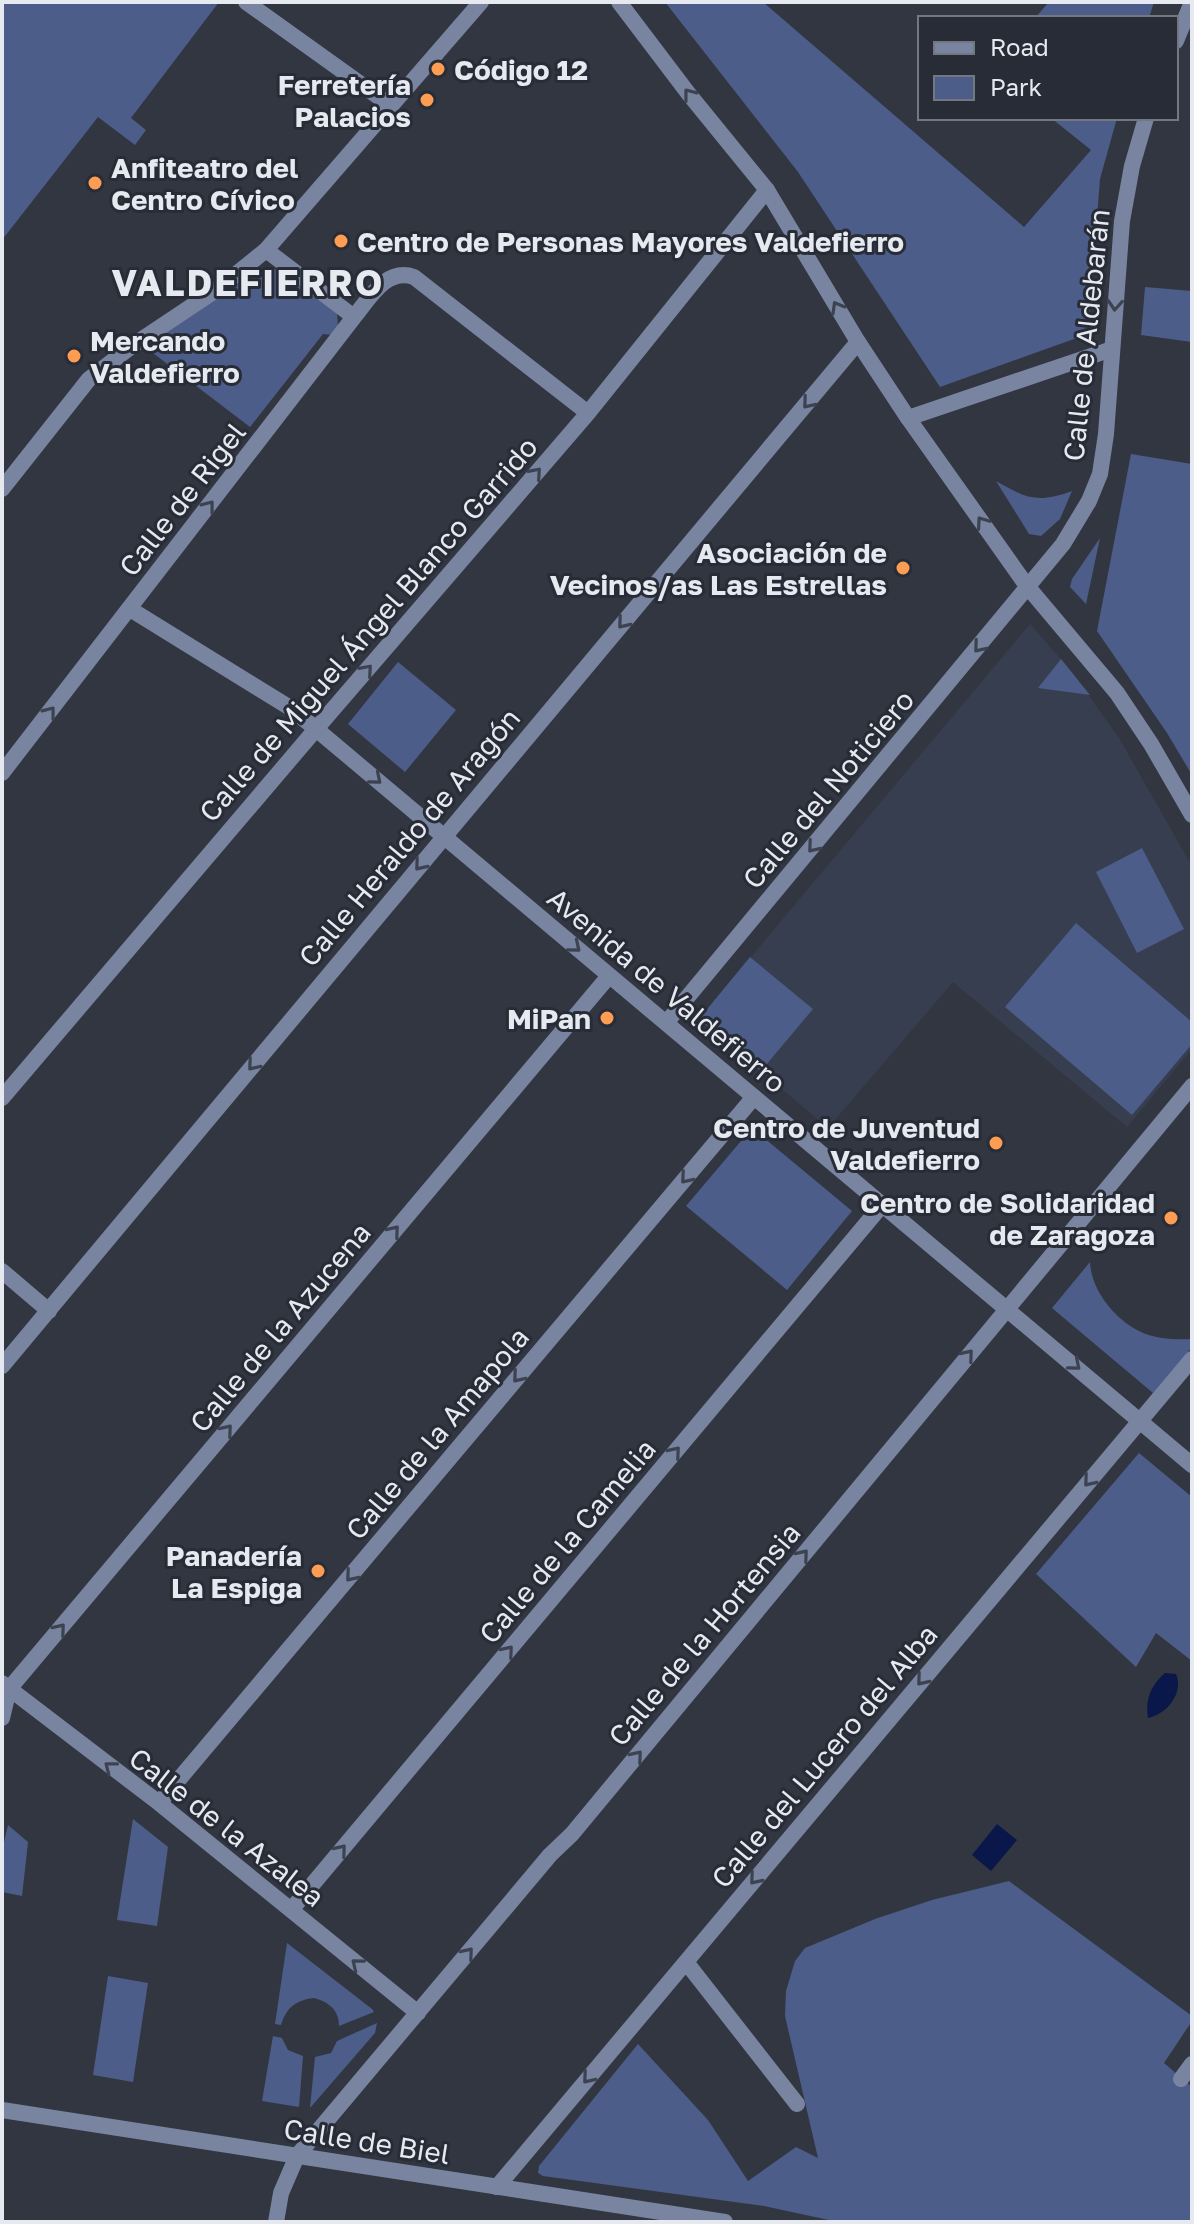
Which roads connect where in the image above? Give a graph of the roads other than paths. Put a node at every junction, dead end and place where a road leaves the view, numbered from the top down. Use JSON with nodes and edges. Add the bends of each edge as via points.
{"nodes":[{"id":1,"x":246,"y":2,"type":"edge"},
{"id":2,"x":481,"y":2,"type":"edge"},
{"id":3,"x":619,"y":2,"type":"edge"},
{"id":4,"x":1192,"y":2,"type":"edge"},
{"id":5,"x":1178,"y":36,"type":"edge"},
{"id":6,"x":390,"y":105,"type":"junction"},
{"id":7,"x":1145,"y":120,"type":"edge"},
{"id":8,"x":767,"y":190,"type":"junction"},
{"id":9,"x":266,"y":250,"type":"junction"},
{"id":10,"x":354,"y":317,"type":"junction"},
{"id":11,"x":858,"y":342,"type":"junction"},
{"id":12,"x":1112,"y":349,"type":"junction"},
{"id":13,"x":588,"y":413,"type":"junction"},
{"id":14,"x":908,"y":418,"type":"junction"},
{"id":15,"x":2,"y":489,"type":"edge"},
{"id":16,"x":1027,"y":586,"type":"junction"},
{"id":17,"x":130,"y":609,"type":"junction"},
{"id":18,"x":316,"y":729,"type":"junction"},
{"id":19,"x":2,"y":773,"type":"edge"},
{"id":20,"x":1192,"y":815,"type":"edge"},
{"id":21,"x":444,"y":836,"type":"junction"},
{"id":22,"x":609,"y":976,"type":"junction"},
{"id":23,"x":666,"y":1023,"type":"junction"},
{"id":24,"x":1192,"y":1086,"type":"edge"},
{"id":25,"x":754,"y":1097,"type":"junction"},
{"id":26,"x":2,"y":1098,"type":"edge"},
{"id":27,"x":882,"y":1205,"type":"junction"},
{"id":28,"x":2,"y":1271,"type":"edge"},
{"id":29,"x":1007,"y":1308,"type":"junction"},
{"id":30,"x":49,"y":1311,"type":"junction"},
{"id":31,"x":1192,"y":1359,"type":"edge"},
{"id":32,"x":2,"y":1366,"type":"edge"},
{"id":33,"x":1139,"y":1421,"type":"junction"},
{"id":34,"x":1192,"y":1465,"type":"edge"},
{"id":35,"x":6,"y":1686,"type":"edge"},
{"id":36,"x":2,"y":1718,"type":"edge"},
{"id":37,"x":159,"y":1803,"type":"junction"},
{"id":38,"x":291,"y":1910,"type":"junction"},
{"id":39,"x":686,"y":1962,"type":"junction"},
{"id":40,"x":418,"y":2013,"type":"junction"},
{"id":41,"x":1192,"y":2064,"type":"edge"},
{"id":42,"x":1181,"y":2079,"type":"dead end"},
{"id":43,"x":797,"y":2104,"type":"dead end"},
{"id":44,"x":2,"y":2110,"type":"edge"},
{"id":45,"x":297,"y":2156,"type":"junction"},
{"id":46,"x":497,"y":2187,"type":"junction"},
{"id":47,"x":654,"y":2216,"type":"edge"},
{"id":48,"x":276,"y":2222,"type":"edge"},
{"id":49,"x":725,"y":2222,"type":"edge"}],
"edges":[{"from":1,"to":6,"type":"street"},
{"from":2,"to":6,"type":"street"},
{"from":8,"to":3,"type":"street","one_way":true},
{"from":4,"to":5,"type":"street"},
{"from":6,"to":9,"type":"street"},
{"from":7,"to":12,"type":"street","name":"Calle de Aldebarán","one_way":true,"via":[[1122,221]]},
{"from":11,"to":8,"type":"street","one_way":true},
{"from":8,"to":13,"type":"street","name":"Calle de Miguel Ángel Blanco Garrido"},
{"from":9,"to":10,"type":"street"},
{"from":9,"to":15,"type":"street","via":[[89,379]]},
{"from":10,"to":13,"type":"street","name":"Calle de Rigel","via":[[386,281],[402,274],[414,277]]},
{"from":17,"to":10,"type":"street","name":"Calle de Rigel","one_way":true},
{"from":11,"to":14,"type":"street"},
{"from":11,"to":21,"type":"street","name":"Calle Heraldo de Aragón","one_way":true},
{"from":12,"to":14,"type":"street"},
{"from":12,"to":16,"type":"street","name":"Calle de Aldebarán","via":[[1100,474],[1075,526]]},
{"from":18,"to":13,"type":"street","name":"Calle de Miguel Ángel Blanco Garrido","one_way":true},
{"from":16,"to":14,"type":"street","one_way":true},
{"from":16,"to":20,"type":"street","via":[[1117,693]]},
{"from":16,"to":23,"type":"street","name":"Calle del Noticiero","one_way":true},
{"from":17,"to":18,"type":"street","name":"Avenida de Valdefierro"},
{"from":19,"to":17,"type":"street","name":"Calle de Rigel","one_way":true},
{"from":18,"to":21,"type":"street","name":"Avenida de Valdefierro","one_way":true},
{"from":18,"to":26,"type":"street","name":"Calle de Miguel Ángel Blanco Garrido"},
{"from":21,"to":22,"type":"street","name":"Avenida de Valdefierro","one_way":true},
{"from":21,"to":30,"type":"street","name":"Calle Heraldo de Aragón","one_way":true},
{"from":22,"to":23,"type":"street","name":"Avenida de Valdefierro"},
{"from":35,"to":22,"type":"street","name":"Calle de la Azucena","one_way":true},
{"from":23,"to":25,"type":"street","name":"Avenida de Valdefierro"},
{"from":24,"to":29,"type":"street","name":"Calle de la Hortensia"},
{"from":25,"to":27,"type":"street","name":"Avenida de Valdefierro"},
{"from":25,"to":37,"type":"street","name":"Calle de la Amapola","one_way":true},
{"from":27,"to":29,"type":"street","name":"Avenida de Valdefierro"},
{"from":38,"to":27,"type":"street","name":"Calle de la Camelia","one_way":true},
{"from":28,"to":30,"type":"street"},
{"from":29,"to":33,"type":"street","name":"Avenida de Valdefierro","one_way":true},
{"from":40,"to":29,"type":"street","name":"Calle de la Hortensia","one_way":true,"via":[[583,1822]]},
{"from":30,"to":32,"type":"street","name":"Calle Heraldo de Aragón"},
{"from":31,"to":33,"type":"street","name":"Calle del Lucero del Alba"},
{"from":33,"to":34,"type":"street","name":"Avenida de Valdefierro"},
{"from":33,"to":39,"type":"street","name":"Calle del Lucero del Alba","one_way":true},
{"from":35,"to":36,"type":"street","name":"Calle de la Azucena"},
{"from":37,"to":35,"type":"street","name":"Calle de la Azalea","one_way":true},
{"from":37,"to":38,"type":"street","name":"Calle de la Azalea"},
{"from":40,"to":38,"type":"street","name":"Calle de la Azalea","one_way":true},
{"from":39,"to":43,"type":"street"},
{"from":39,"to":46,"type":"street","name":"Calle del Lucero del Alba","one_way":true},
{"from":40,"to":45,"type":"street","name":"Calle de la Hortensia"},
{"from":41,"to":42,"type":"street"},
{"from":44,"to":45,"type":"street","name":"Calle de Biel"},
{"from":45,"to":46,"type":"street","name":"Calle de Biel"},
{"from":45,"to":48,"type":"street","name":"Calle de la Hortensia","via":[[281,2193]]},
{"from":46,"to":47,"type":"street","name":"Calle de Biel"},
{"from":47,"to":49,"type":"street","name":"Calle de Biel"}]}
